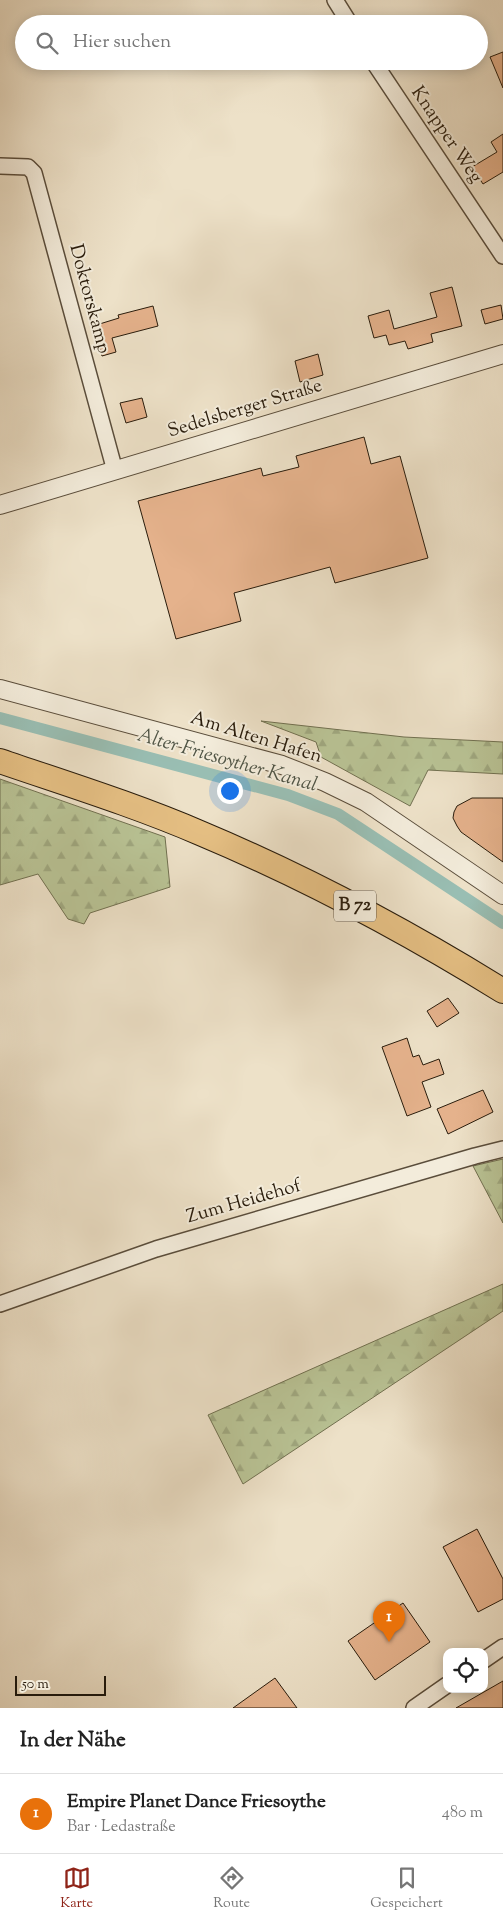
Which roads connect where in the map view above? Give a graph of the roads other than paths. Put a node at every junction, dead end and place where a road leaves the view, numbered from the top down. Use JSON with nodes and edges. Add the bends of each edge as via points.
{"nodes":[{"id":1,"x":335,"y":0,"type":"edge"},
{"id":2,"x":344,"y":15,"type":"edge"},
{"id":3,"x":380,"y":70,"type":"edge"},
{"id":4,"x":0,"y":166,"type":"edge"},
{"id":5,"x":503,"y":256,"type":"edge"},
{"id":6,"x":503,"y":354,"type":"edge"},
{"id":7,"x":115,"y":471,"type":"junction"},
{"id":8,"x":0,"y":505,"type":"edge"},
{"id":9,"x":0,"y":689,"type":"edge"},
{"id":10,"x":0,"y":761,"type":"edge"},
{"id":11,"x":503,"y":894,"type":"edge"},
{"id":12,"x":503,"y":991,"type":"edge"},
{"id":13,"x":503,"y":1149,"type":"edge"},
{"id":14,"x":0,"y":1304,"type":"edge"},
{"id":15,"x":503,"y":1647,"type":"edge"},
{"id":16,"x":488,"y":1657,"type":"edge"},
{"id":17,"x":443,"y":1688,"type":"edge"},
{"id":18,"x":414,"y":1708,"type":"edge"}],
"edges":[{"from":1,"to":2,"type":"street"},
{"from":3,"to":5,"type":"street","name":"Knapper Weg"},
{"from":4,"to":7,"type":"street","name":"Doktorskamp","via":[[28,167],[34,173]]},
{"from":6,"to":7,"type":"street","name":"Sedelsberger Straße"},
{"from":7,"to":8,"type":"street","name":"Sedelsberger Straße"},
{"from":9,"to":11,"type":"street","name":"Am Alten Hafen","via":[[282,765],[325,782],[374,807]]},
{"from":10,"to":12,"type":"highway","number":"B 72","via":[[129,805],[323,889],[439,951]]},
{"from":13,"to":14,"type":"street","name":"Zum Heidehof","via":[[156,1249]]},
{"from":15,"to":16,"type":"street"},
{"from":17,"to":18,"type":"street"}]}
